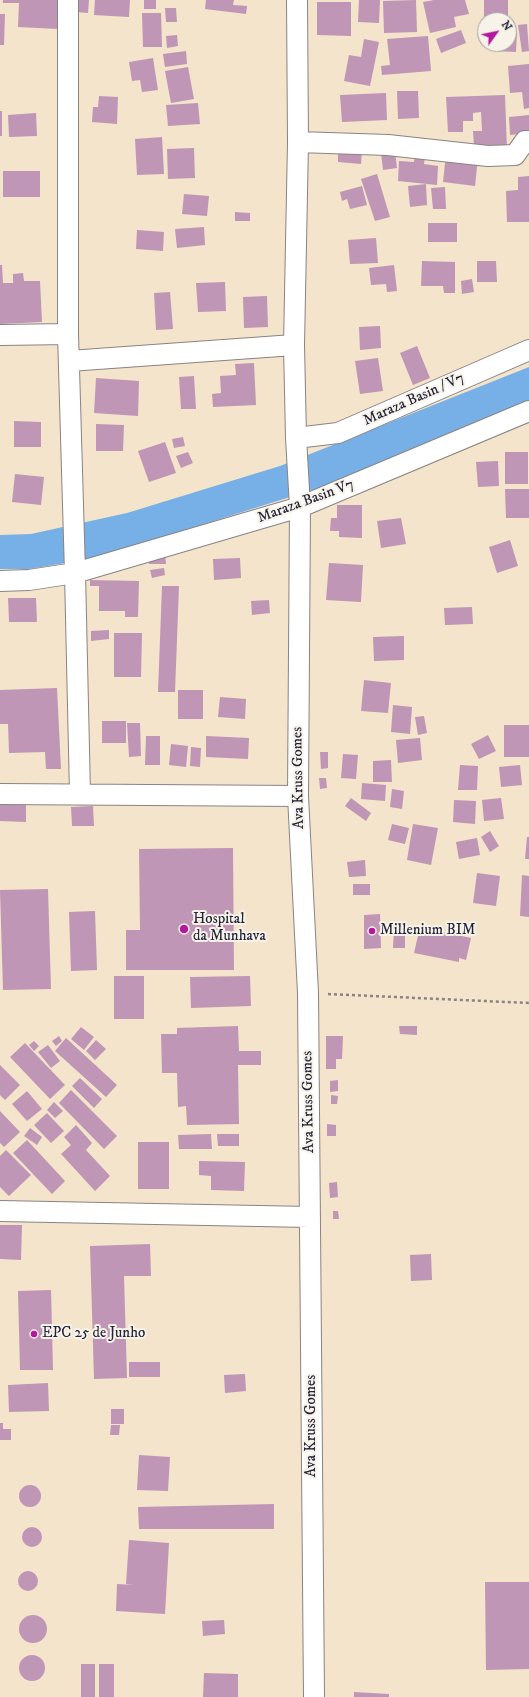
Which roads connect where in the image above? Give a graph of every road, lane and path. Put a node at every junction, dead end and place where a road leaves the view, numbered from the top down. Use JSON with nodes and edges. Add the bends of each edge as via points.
{"nodes":[{"id":1,"x":68,"y":0,"type":"edge"},
{"id":2,"x":297,"y":0,"type":"edge"},
{"id":3,"x":529,"y":141,"type":"edge"},
{"id":4,"x":298,"y":142,"type":"junction"},
{"id":5,"x":68,"y":334,"type":"junction"},
{"id":6,"x":0,"y":335,"type":"edge"},
{"id":7,"x":294,"y":345,"type":"junction"},
{"id":8,"x":529,"y":350,"type":"edge"},
{"id":9,"x":69,"y":361,"type":"junction"},
{"id":10,"x":529,"y":411,"type":"edge"},
{"id":11,"x":296,"y":438,"type":"junction"},
{"id":12,"x":300,"y":507,"type":"junction"},
{"id":13,"x":75,"y":573,"type":"junction"},
{"id":14,"x":0,"y":581,"type":"edge"},
{"id":15,"x":0,"y":794,"type":"edge"},
{"id":16,"x":80,"y":794,"type":"junction"},
{"id":17,"x":298,"y":796,"type":"junction"},
{"id":18,"x":308,"y":993,"type":"junction"},
{"id":19,"x":529,"y":1003,"type":"edge"},
{"id":20,"x":0,"y":1210,"type":"edge"},
{"id":21,"x":310,"y":1217,"type":"junction"},
{"id":22,"x":314,"y":1697,"type":"edge"}],
"edges":[{"from":1,"to":5,"type":"street"},
{"from":2,"to":4,"type":"street","name":"Ava Kruss Gomes"},
{"from":3,"to":4,"type":"street","via":[[525,141],[515,155],[488,156],[388,145]]},
{"from":4,"to":7,"type":"street","name":"Ava Kruss Gomes"},
{"from":5,"to":6,"type":"street"},
{"from":5,"to":9,"type":"street"},
{"from":7,"to":9,"type":"street"},
{"from":7,"to":11,"type":"street","name":"Ava Kruss Gomes"},
{"from":8,"to":11,"type":"street","name":"Maraza Basin / V7","via":[[338,433]]},
{"from":9,"to":13,"type":"street"},
{"from":10,"to":12,"type":"street","name":"Maraza Basin V7"},
{"from":11,"to":12,"type":"street","name":"Ava Kruss Gomes"},
{"from":12,"to":13,"type":"street","name":"Maraza Basin V7"},
{"from":12,"to":17,"type":"street","name":"Ava Kruss Gomes"},
{"from":13,"to":14,"type":"street","name":"Maraza Basin V7","via":[[29,580]]},
{"from":13,"to":16,"type":"street"},
{"from":15,"to":16,"type":"street"},
{"from":16,"to":17,"type":"street"},
{"from":17,"to":18,"type":"street","name":"Ava Kruss Gomes"},
{"from":18,"to":19,"type":"path"},
{"from":18,"to":21,"type":"street","name":"Ava Kruss Gomes"},
{"from":20,"to":21,"type":"street"},
{"from":21,"to":22,"type":"street","name":"Ava Kruss Gomes"}]}
